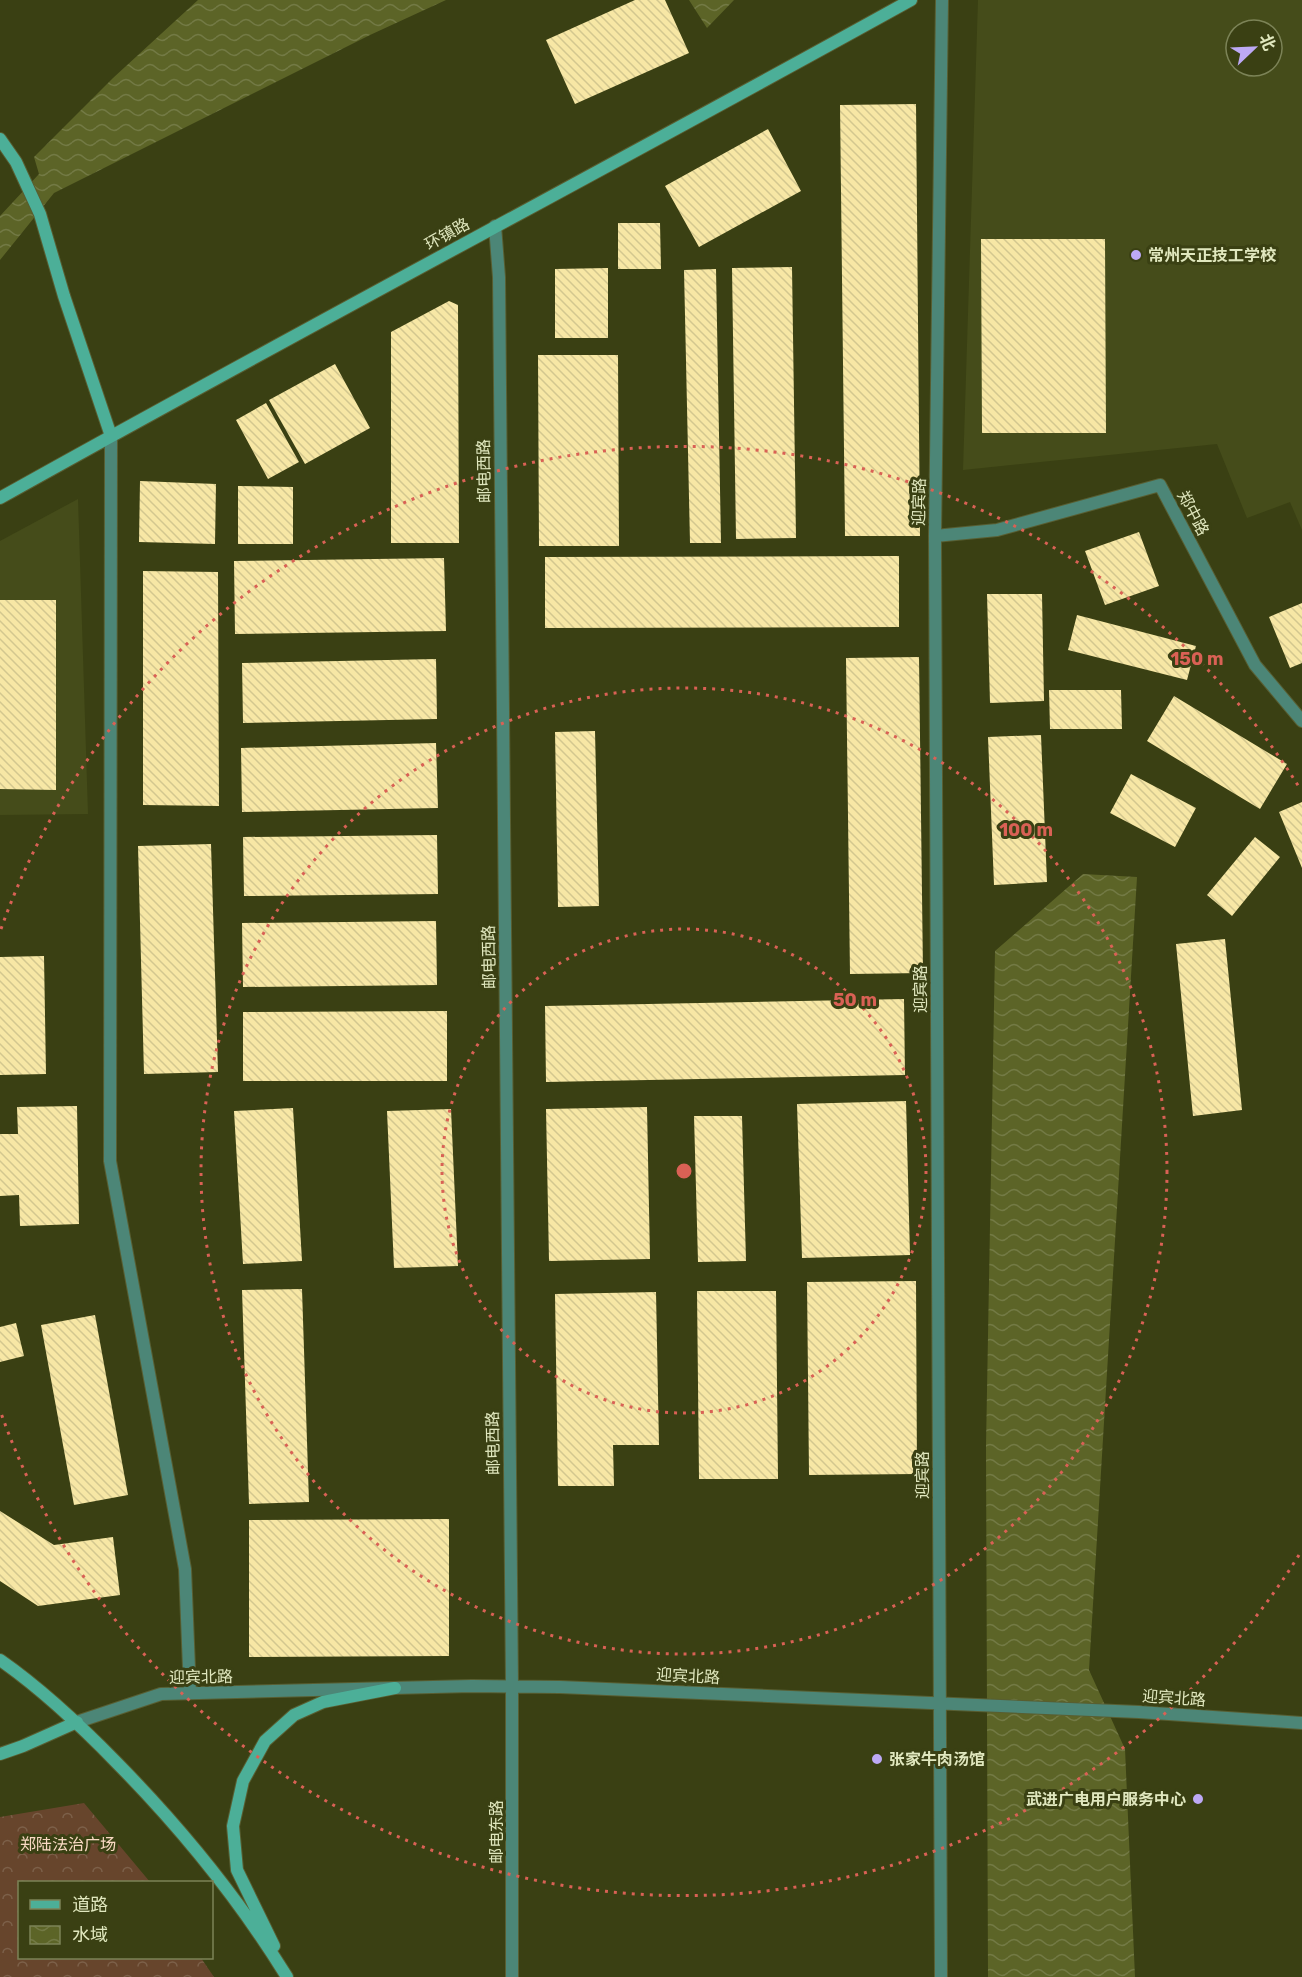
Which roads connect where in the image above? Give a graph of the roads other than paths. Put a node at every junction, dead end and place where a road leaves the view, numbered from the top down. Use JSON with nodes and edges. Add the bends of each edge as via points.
{"nodes":[{"id":1,"x":911,"y":0,"type":"edge"},
{"id":2,"x":942,"y":0,"type":"edge"},
{"id":3,"x":0,"y":140,"type":"edge"},
{"id":4,"x":495,"y":226,"type":"junction"},
{"id":5,"x":111,"y":436,"type":"junction"},
{"id":6,"x":0,"y":498,"type":"edge"},
{"id":7,"x":935,"y":536,"type":"junction"},
{"id":8,"x":1302,"y":721,"type":"edge"},
{"id":9,"x":0,"y":1660,"type":"edge"},
{"id":10,"x":512,"y":1687,"type":"junction"},
{"id":11,"x":395,"y":1688,"type":"junction"},
{"id":12,"x":190,"y":1693,"type":"junction"},
{"id":13,"x":940,"y":1704,"type":"junction"},
{"id":14,"x":77,"y":1722,"type":"junction"},
{"id":15,"x":1302,"y":1723,"type":"edge"},
{"id":16,"x":0,"y":1754,"type":"edge"},
{"id":17,"x":288,"y":1977,"type":"edge"},
{"id":18,"x":512,"y":1977,"type":"edge"},
{"id":19,"x":941,"y":1977,"type":"edge"}],
"edges":[{"from":1,"to":4,"type":"street","name":"环镇路"},
{"from":2,"to":7,"type":"street","name":"迎宾路"},
{"from":3,"to":5,"type":"street","via":[[16,162],[40,214]]},
{"from":4,"to":5,"type":"street","name":"环镇路"},
{"from":4,"to":10,"type":"street","name":"邮电西路","via":[[499,289]]},
{"from":5,"to":6,"type":"street","name":"环镇路"},
{"from":5,"to":12,"type":"street","via":[[110,1161],[185,1569]]},
{"from":7,"to":8,"type":"street","name":"郑中路","via":[[997,530],[1160,485],[1255,665]]},
{"from":7,"to":13,"type":"street","name":"迎宾路"},
{"from":9,"to":14,"type":"street"},
{"from":10,"to":11,"type":"street","name":"迎宾北路"},
{"from":10,"to":13,"type":"street","name":"迎宾北路"},
{"from":10,"to":18,"type":"street","name":"邮电东路"},
{"from":11,"to":12,"type":"street","name":"迎宾北路"},
{"from":11,"to":17,"type":"street","via":[[323,1702],[294,1715],[265,1741],[243,1781],[233,1826],[237,1870]]},
{"from":12,"to":14,"type":"street","name":"迎宾北路","via":[[161,1694]]},
{"from":13,"to":15,"type":"street","name":"迎宾北路"},
{"from":13,"to":19,"type":"street","name":"迎宾路"},
{"from":14,"to":16,"type":"street"},
{"from":14,"to":17,"type":"street","via":[[184,1835],[220,1879]]}]}
